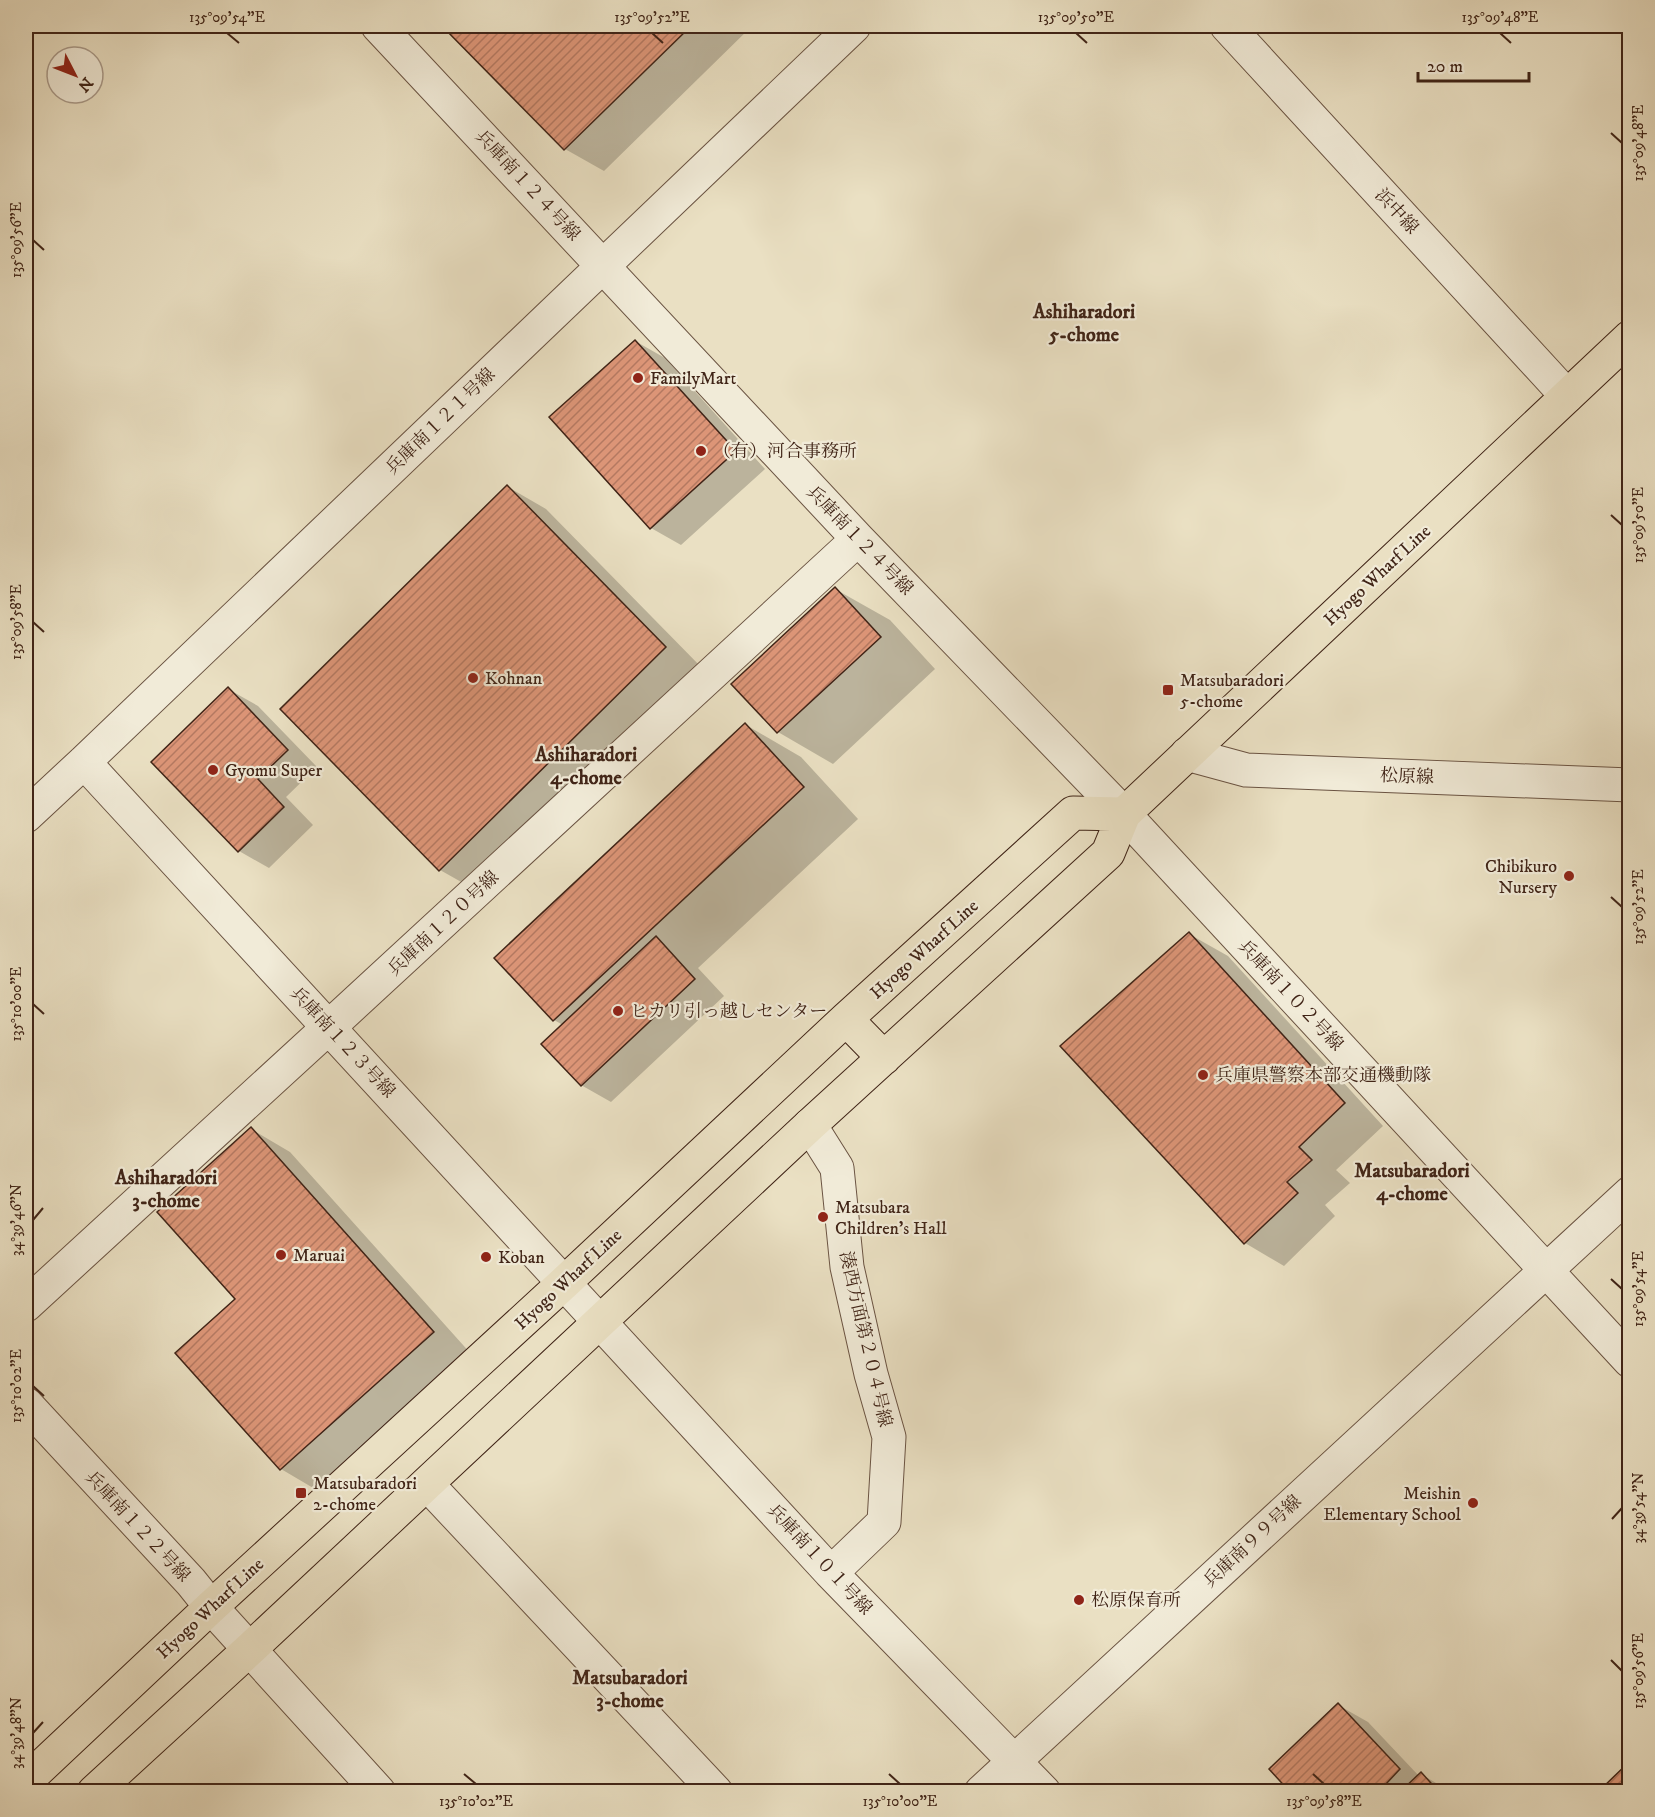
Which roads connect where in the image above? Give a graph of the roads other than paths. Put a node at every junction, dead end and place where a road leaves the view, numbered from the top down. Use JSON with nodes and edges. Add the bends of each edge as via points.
{"nodes":[{"id":1,"x":378,"y":26,"type":"edge"},
{"id":2,"x":854,"y":26,"type":"edge"},
{"id":3,"x":1227,"y":26,"type":"edge"},
{"id":4,"x":603,"y":265,"type":"junction"},
{"id":5,"x":1629,"y":337,"type":"edge"},
{"id":6,"x":1567,"y":396,"type":"junction"},
{"id":7,"x":858,"y":539,"type":"junction"},
{"id":8,"x":1187,"y":754,"type":"junction"},
{"id":9,"x":84,"y":762,"type":"junction"},
{"id":10,"x":1629,"y":785,"type":"edge"},
{"id":11,"x":1124,"y":814,"type":"junction"},
{"id":12,"x":26,"y":816,"type":"edge"},
{"id":13,"x":846,"y":1019,"type":"junction"},
{"id":14,"x":329,"y":1027,"type":"junction"},
{"id":15,"x":884,"y":1058,"type":"junction"},
{"id":16,"x":810,"y":1125,"type":"junction"},
{"id":17,"x":1629,"y":1193,"type":"edge"},
{"id":18,"x":1546,"y":1271,"type":"junction"},
{"id":19,"x":564,"y":1283,"type":"junction"},
{"id":20,"x":26,"y":1305,"type":"edge"},
{"id":21,"x":600,"y":1322,"type":"junction"},
{"id":22,"x":1629,"y":1361,"type":"edge"},
{"id":23,"x":26,"y":1404,"type":"edge"},
{"id":24,"x":427,"y":1484,"type":"junction"},
{"id":25,"x":831,"y":1573,"type":"junction"},
{"id":26,"x":211,"y":1607,"type":"junction"},
{"id":27,"x":250,"y":1649,"type":"junction"},
{"id":28,"x":1014,"y":1760,"type":"junction"},
{"id":29,"x":26,"y":1781,"type":"edge"},
{"id":30,"x":94,"y":1791,"type":"edge"},
{"id":31,"x":379,"y":1791,"type":"edge"},
{"id":32,"x":716,"y":1791,"type":"edge"},
{"id":33,"x":981,"y":1791,"type":"edge"},
{"id":34,"x":1044,"y":1791,"type":"edge"}],
"edges":[{"from":1,"to":4,"type":"street","name":"兵庫南１２４号線"},
{"from":2,"to":4,"type":"street","name":"兵庫南１２１号線"},
{"from":3,"to":6,"type":"street","name":"浜中線"},
{"from":4,"to":7,"type":"street","name":"兵庫南１２４号線"},
{"from":4,"to":9,"type":"street","name":"兵庫南１２１号線"},
{"from":5,"to":6,"type":"main road","name":"Hyogo Wharf Line"},
{"from":6,"to":8,"type":"main road","name":"Hyogo Wharf Line"},
{"from":7,"to":11,"type":"street","name":"兵庫南１２４号線"},
{"from":7,"to":14,"type":"street","name":"兵庫南１２０号線"},
{"from":8,"to":10,"type":"street","name":"松原線","via":[[1246,770]]},
{"from":8,"to":11,"type":"main road","name":"Hyogo Wharf Line"},
{"from":9,"to":12,"type":"street","name":"兵庫南１２１号線"},
{"from":9,"to":14,"type":"street","name":"兵庫南１２３号線"},
{"from":11,"to":13,"type":"main road","name":"Hyogo Wharf Line","via":[[1073,813]]},
{"from":11,"to":15,"type":"main road","name":"Hyogo Wharf Line","via":[[1108,853]]},
{"from":11,"to":18,"type":"street","name":"兵庫南１０２号線"},
{"from":13,"to":15,"type":"main road"},
{"from":13,"to":19,"type":"main road","name":"Hyogo Wharf Line"},
{"from":14,"to":19,"type":"street","name":"兵庫南１２３号線"},
{"from":14,"to":20,"type":"street","name":"兵庫南１２０号線"},
{"from":15,"to":16,"type":"main road","name":"Hyogo Wharf Line"},
{"from":16,"to":21,"type":"main road","name":"Hyogo Wharf Line"},
{"from":16,"to":25,"type":"street","name":"湊西方面第２０４号線","via":[[837,1168],[848,1267],[889,1437],[884,1522]]},
{"from":17,"to":18,"type":"street","name":"兵庫南９９号線"},
{"from":18,"to":22,"type":"street","name":"兵庫南１０２号線"},
{"from":18,"to":28,"type":"street","name":"兵庫南９９号線"},
{"from":19,"to":21,"type":"street","name":"兵庫南１２３号線"},
{"from":19,"to":26,"type":"main road","name":"Hyogo Wharf Line"},
{"from":21,"to":24,"type":"main road","name":"Hyogo Wharf Line"},
{"from":21,"to":25,"type":"street","name":"兵庫南１０１号線"},
{"from":23,"to":26,"type":"street","name":"兵庫南１２２号線"},
{"from":24,"to":27,"type":"main road","name":"Hyogo Wharf Line"},
{"from":24,"to":32,"type":"street"},
{"from":25,"to":28,"type":"street","name":"兵庫南１０１号線"},
{"from":26,"to":27,"type":"street","name":"兵庫南１２２号線"},
{"from":26,"to":29,"type":"main road","name":"Hyogo Wharf Line"},
{"from":27,"to":30,"type":"main road","name":"Hyogo Wharf Line"},
{"from":27,"to":31,"type":"street","name":"兵庫南１２２号線"},
{"from":28,"to":33,"type":"street","name":"兵庫南９９号線"},
{"from":28,"to":34,"type":"street","name":"兵庫南１０１号線"}]}
